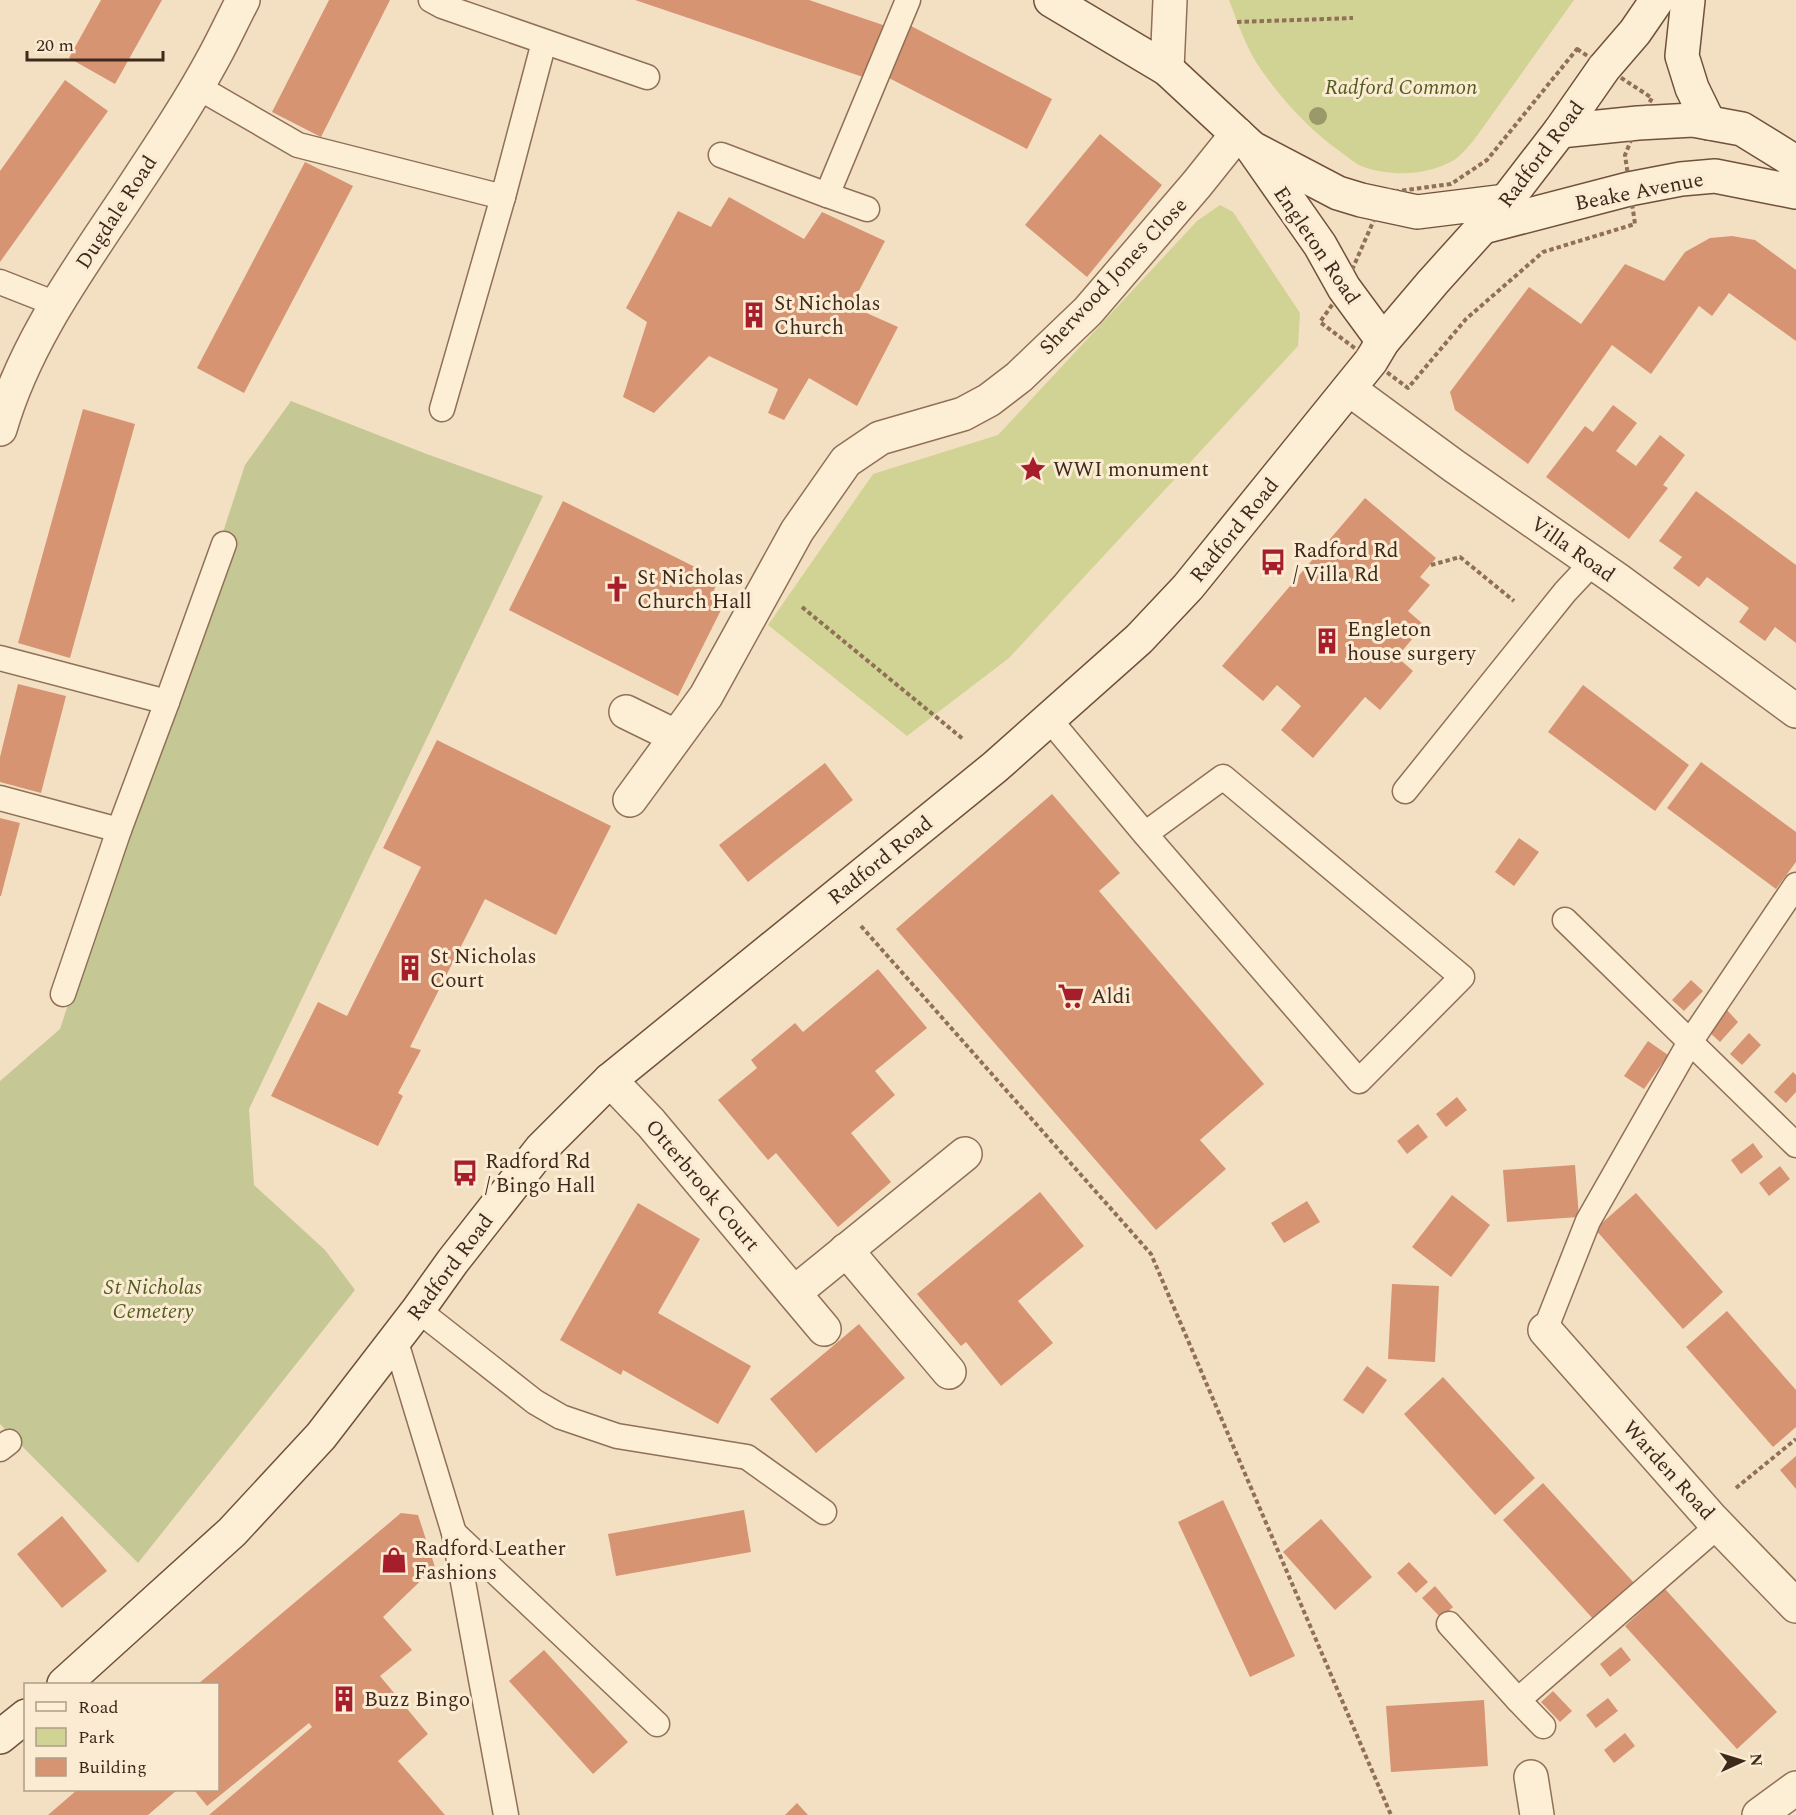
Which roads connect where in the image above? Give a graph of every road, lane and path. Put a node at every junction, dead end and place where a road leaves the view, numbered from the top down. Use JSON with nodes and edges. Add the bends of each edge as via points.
{"nodes":[{"id":1,"x":243,"y":0,"type":"edge"},
{"id":2,"x":431,"y":0,"type":"edge"},
{"id":3,"x":908,"y":0,"type":"edge"},
{"id":4,"x":1052,"y":0,"type":"edge"},
{"id":5,"x":1170,"y":0,"type":"edge"},
{"id":6,"x":1657,"y":0,"type":"edge"},
{"id":7,"x":1688,"y":0,"type":"edge"},
{"id":8,"x":1353,"y":18,"type":"dead end"},
{"id":9,"x":1237,"y":22,"type":"dead end"},
{"id":10,"x":544,"y":42,"type":"junction"},
{"id":11,"x":1167,"y":69,"type":"junction"},
{"id":12,"x":647,"y":77,"type":"dead end"},
{"id":13,"x":196,"y":86,"type":"junction"},
{"id":14,"x":1709,"y":123,"type":"junction"},
{"id":15,"x":1560,"y":131,"type":"junction"},
{"id":16,"x":1245,"y":141,"type":"junction"},
{"id":17,"x":721,"y":155,"type":"dead end"},
{"id":18,"x":1796,"y":166,"type":"edge"},
{"id":19,"x":1796,"y":192,"type":"edge"},
{"id":20,"x":827,"y":195,"type":"junction"},
{"id":21,"x":503,"y":197,"type":"junction"},
{"id":22,"x":1506,"y":201,"type":"junction"},
{"id":23,"x":867,"y":209,"type":"dead end"},
{"id":24,"x":1483,"y":228,"type":"junction"},
{"id":25,"x":0,"y":282,"type":"edge"},
{"id":26,"x":56,"y":304,"type":"junction"},
{"id":27,"x":1383,"y":341,"type":"junction"},
{"id":28,"x":1348,"y":389,"type":"junction"},
{"id":29,"x":442,"y":409,"type":"dead end"},
{"id":30,"x":0,"y":429,"type":"edge"},
{"id":31,"x":224,"y":544,"type":"dead end"},
{"id":32,"x":1593,"y":562,"type":"junction"},
{"id":33,"x":1431,"y":565,"type":"dead end"},
{"id":34,"x":798,"y":603,"type":"dead end"},
{"id":35,"x":1541,"y":622,"type":"junction"},
{"id":36,"x":0,"y":658,"type":"edge"},
{"id":37,"x":167,"y":702,"type":"junction"},
{"id":38,"x":1796,"y":711,"type":"edge"},
{"id":39,"x":626,"y":712,"type":"dead end"},
{"id":40,"x":1049,"y":719,"type":"junction"},
{"id":41,"x":675,"y":736,"type":"junction"},
{"id":42,"x":968,"y":744,"type":"dead end"},
{"id":43,"x":1405,"y":791,"type":"dead end"},
{"id":44,"x":0,"y":798,"type":"edge"},
{"id":45,"x":630,"y":800,"type":"dead end"},
{"id":46,"x":118,"y":830,"type":"junction"},
{"id":47,"x":1145,"y":834,"type":"junction"},
{"id":48,"x":1796,"y":885,"type":"edge"},
{"id":49,"x":835,"y":896,"type":"junction"},
{"id":50,"x":1565,"y":920,"type":"dead end"},
{"id":51,"x":63,"y":994,"type":"dead end"},
{"id":52,"x":1690,"y":1042,"type":"junction"},
{"id":53,"x":610,"y":1080,"type":"junction"},
{"id":54,"x":1796,"y":1145,"type":"edge"},
{"id":55,"x":964,"y":1154,"type":"dead end"},
{"id":56,"x":846,"y":1250,"type":"junction"},
{"id":57,"x":794,"y":1293,"type":"junction"},
{"id":58,"x":418,"y":1310,"type":"junction"},
{"id":59,"x":824,"y":1329,"type":"dead end"},
{"id":60,"x":1545,"y":1330,"type":"joint"},
{"id":61,"x":395,"y":1339,"type":"junction"},
{"id":62,"x":950,"y":1372,"type":"dead end"},
{"id":63,"x":1796,"y":1439,"type":"edge"},
{"id":64,"x":824,"y":1512,"type":"dead end"},
{"id":65,"x":1715,"y":1521,"type":"junction"},
{"id":66,"x":453,"y":1533,"type":"junction"},
{"id":67,"x":1796,"y":1606,"type":"edge"},
{"id":68,"x":1449,"y":1624,"type":"dead end"},
{"id":69,"x":65,"y":1683,"type":"edge"},
{"id":70,"x":1518,"y":1700,"type":"junction"},
{"id":71,"x":24,"y":1718,"type":"edge"},
{"id":72,"x":657,"y":1724,"type":"dead end"},
{"id":73,"x":1543,"y":1725,"type":"dead end"},
{"id":74,"x":0,"y":1737,"type":"edge"},
{"id":75,"x":1530,"y":1777,"type":"dead end"},
{"id":76,"x":1796,"y":1788,"type":"edge"},
{"id":77,"x":506,"y":1815,"type":"edge"},
{"id":78,"x":1391,"y":1815,"type":"edge"},
{"id":79,"x":1537,"y":1815,"type":"edge"},
{"id":80,"x":1759,"y":1815,"type":"edge"}],
"edges":[{"from":1,"to":13,"type":"street","name":"Dugdale Road"},
{"from":2,"to":10,"type":"lane"},
{"from":3,"to":20,"type":"lane"},
{"from":4,"to":11,"type":"street","name":"Engleton Road"},
{"from":5,"to":11,"type":"street"},
{"from":6,"to":15,"type":"street","name":"Radford Road"},
{"from":7,"to":14,"type":"street","via":[[1682,56]]},
{"from":8,"to":9,"type":"path"},
{"from":10,"to":12,"type":"lane"},
{"from":10,"to":21,"type":"lane"},
{"from":11,"to":16,"type":"street","name":"Engleton Road"},
{"from":13,"to":21,"type":"lane","via":[[298,145]]},
{"from":13,"to":26,"type":"street","name":"Dugdale Road"},
{"from":14,"to":15,"type":"street","via":[[1693,120]]},
{"from":14,"to":18,"type":"street","via":[[1742,129]]},
{"from":15,"to":22,"type":"street","name":"Radford Road"},
{"from":16,"to":22,"type":"street","name":"Engleton Road","via":[[1338,193],[1361,200],[1417,212]]},
{"from":16,"to":27,"type":"street","name":"Engleton Road"},
{"from":16,"to":41,"type":"street","name":"Sherwood Jones Close","via":[[1197,184],[1088,311],[1019,377],[963,414],[880,438],[846,461],[797,531],[706,696]]},
{"from":17,"to":20,"type":"lane"},
{"from":19,"to":24,"type":"street","name":"Beake Avenue","via":[[1715,176],[1681,179]]},
{"from":20,"to":23,"type":"lane"},
{"from":21,"to":29,"type":"lane"},
{"from":22,"to":24,"type":"street","name":"Radford Road"},
{"from":24,"to":27,"type":"street","name":"Radford Road"},
{"from":25,"to":26,"type":"lane"},
{"from":26,"to":30,"type":"street","name":"Dugdale Road","via":[[23,367]]},
{"from":27,"to":28,"type":"street","name":"Radford Road"},
{"from":28,"to":32,"type":"street","name":"Villa Road"},
{"from":28,"to":40,"type":"street","name":"Radford Road","via":[[1188,587],[1138,639]]},
{"from":31,"to":37,"type":"lane"},
{"from":32,"to":35,"type":"lane"},
{"from":32,"to":38,"type":"street","name":"Villa Road"},
{"from":33,"to":35,"type":"path","via":[[1460,557]]},
{"from":34,"to":42,"type":"path"},
{"from":35,"to":43,"type":"lane"},
{"from":36,"to":37,"type":"lane"},
{"from":37,"to":46,"type":"lane"},
{"from":39,"to":41,"type":"street"},
{"from":40,"to":47,"type":"lane"},
{"from":40,"to":49,"type":"street","name":"Radford Road"},
{"from":41,"to":45,"type":"street","name":"Sherwood Jones Close"},
{"from":44,"to":46,"type":"lane"},
{"from":46,"to":51,"type":"lane"},
{"from":47,"to":47,"type":"lane","via":[[1222,777],[1462,977],[1359,1081]]},
{"from":48,"to":52,"type":"lane"},
{"from":49,"to":53,"type":"street","name":"Radford Road"},
{"from":49,"to":78,"type":"path","via":[[1151,1254]]},
{"from":50,"to":52,"type":"lane"},
{"from":52,"to":54,"type":"lane"},
{"from":52,"to":60,"type":"lane","via":[[1588,1221]]},
{"from":53,"to":57,"type":"street","name":"Otterbrook Court"},
{"from":53,"to":58,"type":"street","name":"Radford Road","via":[[541,1149]]},
{"from":55,"to":56,"type":"street"},
{"from":56,"to":57,"type":"street"},
{"from":56,"to":62,"type":"street"},
{"from":57,"to":59,"type":"street","name":"Otterbrook Court"},
{"from":58,"to":61,"type":"street","name":"Radford Road"},
{"from":58,"to":64,"type":"lane","via":[[535,1402],[561,1417],[617,1436],[747,1457]]},
{"from":60,"to":65,"type":"street","name":"Warden Road"},
{"from":61,"to":66,"type":"lane"},
{"from":61,"to":69,"type":"street","name":"Radford Road","via":[[321,1436],[232,1532]]},
{"from":63,"to":65,"type":"path","via":[[1730,1494]]},
{"from":65,"to":67,"type":"street","name":"Warden Road"},
{"from":65,"to":70,"type":"lane"},
{"from":66,"to":72,"type":"lane"},
{"from":66,"to":77,"type":"lane"},
{"from":68,"to":70,"type":"lane"},
{"from":70,"to":73,"type":"lane"},
{"from":71,"to":74,"type":"street"},
{"from":75,"to":79,"type":"street"},
{"from":76,"to":80,"type":"street"}]}
